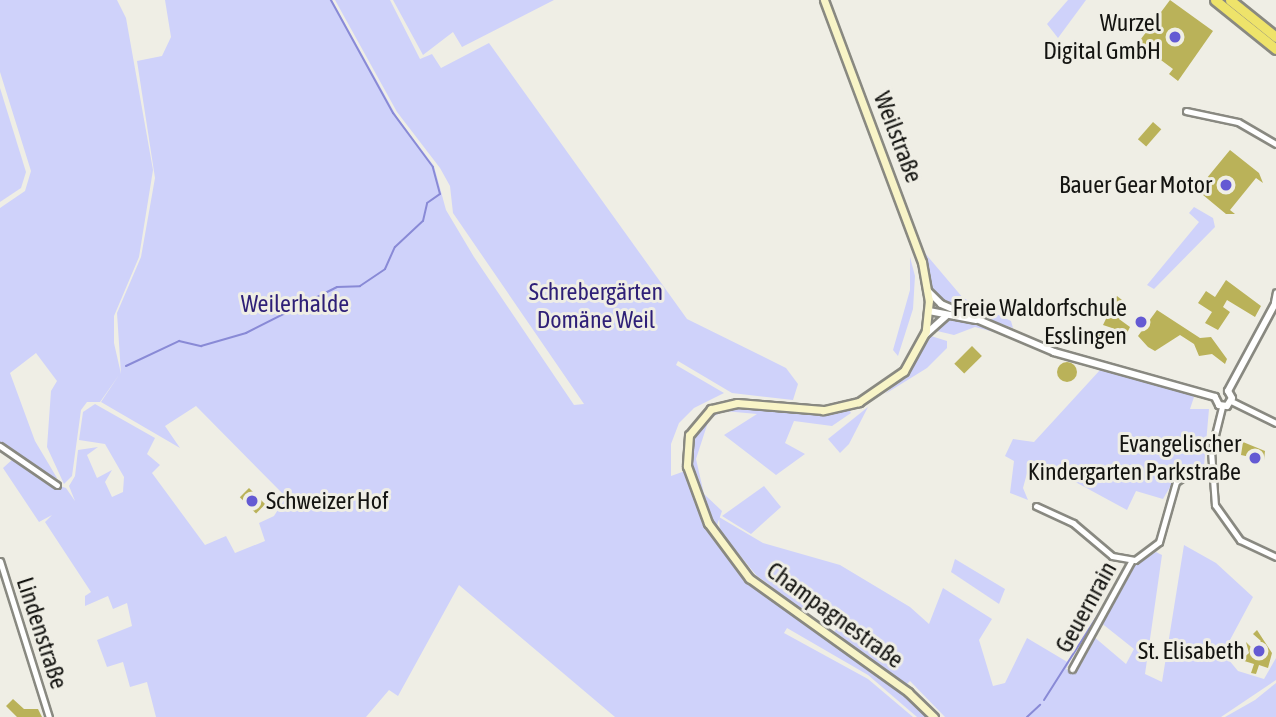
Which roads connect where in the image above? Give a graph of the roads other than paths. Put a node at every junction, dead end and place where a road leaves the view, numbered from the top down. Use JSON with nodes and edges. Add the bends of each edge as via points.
{"nodes":[{"id":1,"x":824,"y":0,"type":"edge"},
{"id":2,"x":1215,"y":0,"type":"edge"},
{"id":3,"x":1230,"y":0,"type":"edge"},
{"id":4,"x":1276,"y":37,"type":"edge"},
{"id":5,"x":1276,"y":49,"type":"edge"},
{"id":6,"x":1186,"y":111,"type":"dead end"},
{"id":7,"x":1276,"y":144,"type":"edge"},
{"id":8,"x":928,"y":291,"type":"junction"},
{"id":9,"x":1276,"y":292,"type":"edge"},
{"id":10,"x":1275,"y":302,"type":"edge"},
{"id":11,"x":948,"y":308,"type":"junction"},
{"id":12,"x":929,"y":311,"type":"junction"},
{"id":13,"x":948,"y":316,"type":"junction"},
{"id":14,"x":982,"y":320,"type":"junction"},
{"id":15,"x":931,"y":323,"type":"junction"},
{"id":16,"x":1228,"y":391,"type":"junction"},
{"id":17,"x":1215,"y":397,"type":"junction"},
{"id":18,"x":1231,"y":401,"type":"junction"},
{"id":19,"x":1222,"y":407,"type":"junction"},
{"id":20,"x":1276,"y":422,"type":"edge"},
{"id":21,"x":0,"y":446,"type":"edge"},
{"id":22,"x":1210,"y":471,"type":"junction"},
{"id":23,"x":57,"y":485,"type":"dead end"},
{"id":24,"x":1036,"y":506,"type":"dead end"},
{"id":25,"x":1276,"y":556,"type":"edge"},
{"id":26,"x":1132,"y":560,"type":"junction"},
{"id":27,"x":0,"y":561,"type":"edge"},
{"id":28,"x":1072,"y":669,"type":"dead end"},
{"id":29,"x":49,"y":717,"type":"edge"},
{"id":30,"x":934,"y":717,"type":"edge"}],
"edges":[{"from":1,"to":8,"type":"main road","name":"Weilstraße","via":[[911,227]]},
{"from":2,"to":5,"type":"highway"},
{"from":3,"to":4,"type":"highway"},
{"from":6,"to":7,"type":"street","via":[[1238,122]]},
{"from":8,"to":11,"type":"street"},
{"from":8,"to":12,"type":"main road","name":"Weilstraße"},
{"from":9,"to":10,"type":"street"},
{"from":10,"to":16,"type":"street"},
{"from":11,"to":12,"type":"street"},
{"from":11,"to":14,"type":"street"},
{"from":12,"to":13,"type":"street"},
{"from":12,"to":15,"type":"main road","name":"Champagnestraße"},
{"from":13,"to":14,"type":"street"},
{"from":13,"to":15,"type":"street"},
{"from":14,"to":17,"type":"street","via":[[1063,355]]},
{"from":15,"to":30,"type":"main road","name":"Champagnestraße","via":[[900,375],[866,399],[816,410],[719,405],[695,423],[686,454],[701,510],[742,571],[908,691]]},
{"from":16,"to":17,"type":"street"},
{"from":16,"to":18,"type":"street"},
{"from":17,"to":19,"type":"street"},
{"from":18,"to":19,"type":"street"},
{"from":18,"to":20,"type":"street"},
{"from":19,"to":22,"type":"street"},
{"from":21,"to":23,"type":"street"},
{"from":22,"to":25,"type":"street","via":[[1214,500],[1226,524],[1247,545]]},
{"from":22,"to":26,"type":"street","name":"Geuernrain","via":[[1179,480],[1159,542],[1147,555]]},
{"from":24,"to":26,"type":"street","name":"Geuernrain","via":[[1078,526],[1112,556]]},
{"from":26,"to":28,"type":"street","name":"Geuernrain"},
{"from":27,"to":29,"type":"street","name":"Lindenstraße"}]}
